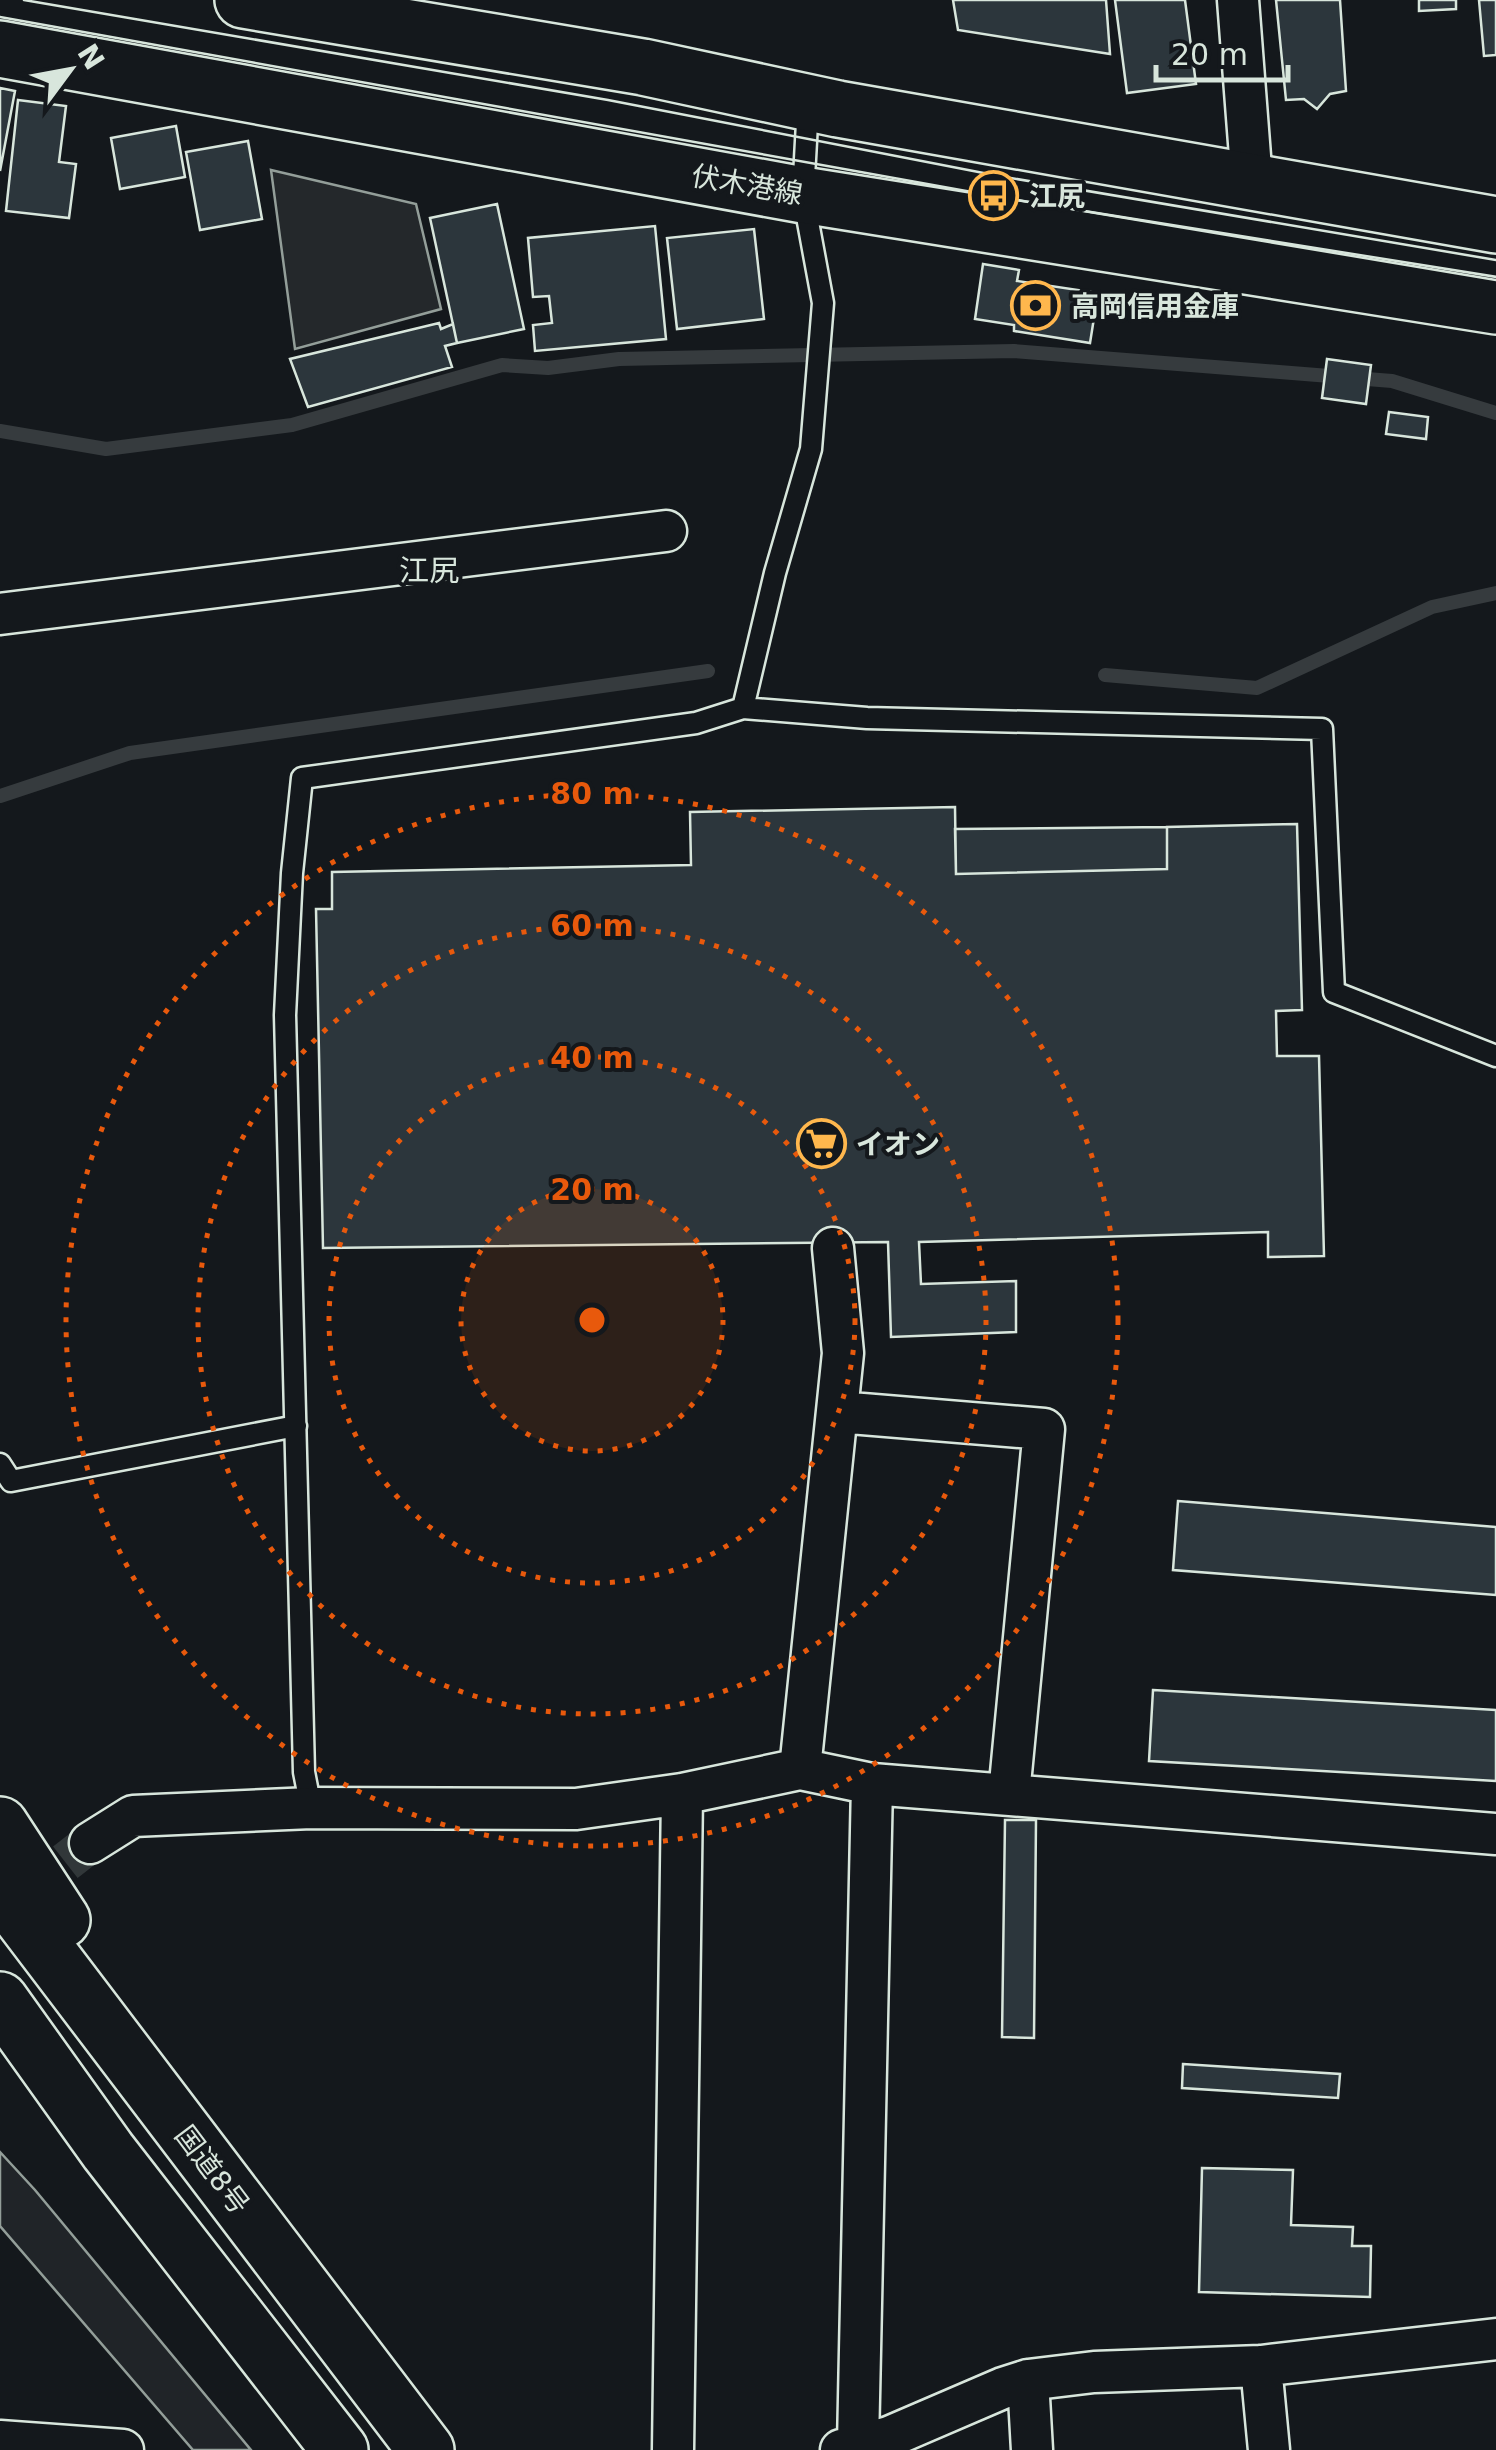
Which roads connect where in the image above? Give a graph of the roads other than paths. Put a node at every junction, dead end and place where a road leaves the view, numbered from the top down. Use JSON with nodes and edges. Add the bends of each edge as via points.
{"nodes":[{"id":1,"x":243,"y":0,"type":"edge"},
{"id":2,"x":1238,"y":0,"type":"edge"},
{"id":3,"x":0,"y":49,"type":"edge"},
{"id":4,"x":808,"y":103,"type":"junction"},
{"id":5,"x":1252,"y":182,"type":"junction"},
{"id":6,"x":803,"y":195,"type":"junction"},
{"id":7,"x":1496,"y":225,"type":"edge"},
{"id":8,"x":1496,"y":306,"type":"edge"},
{"id":9,"x":666,"y":531,"type":"dead end"},
{"id":10,"x":0,"y":614,"type":"edge"},
{"id":11,"x":742,"y":708,"type":"junction"},
{"id":12,"x":1496,"y":1056,"type":"edge"},
{"id":13,"x":833,"y":1248,"type":"dead end"},
{"id":14,"x":838,"y":1412,"type":"junction"},
{"id":15,"x":296,"y":1426,"type":"junction"},
{"id":16,"x":0,"y":1464,"type":"edge"},
{"id":17,"x":800,"y":1770,"type":"junction"},
{"id":18,"x":872,"y":1784,"type":"junction"},
{"id":19,"x":682,"y":1794,"type":"junction"},
{"id":20,"x":1009,"y":1794,"type":"junction"},
{"id":21,"x":310,"y":1808,"type":"junction"},
{"id":22,"x":0,"y":1825,"type":"edge"},
{"id":23,"x":1496,"y":1834,"type":"edge"},
{"id":24,"x":90,"y":1843,"type":"tunnel mouth"},
{"id":25,"x":0,"y":1889,"type":"edge"},
{"id":26,"x":0,"y":2000,"type":"edge"},
{"id":27,"x":0,"y":2037,"type":"edge"},
{"id":28,"x":108,"y":2151,"type":"junction"},
{"id":29,"x":242,"y":2212,"type":"junction"},
{"id":30,"x":1496,"y":2339,"type":"edge"},
{"id":31,"x":1261,"y":2366,"type":"junction"},
{"id":32,"x":1028,"y":2380,"type":"junction"},
{"id":33,"x":0,"y":2441,"type":"edge"},
{"id":34,"x":849,"y":2448,"type":"edge"},
{"id":35,"x":123,"y":2450,"type":"edge"},
{"id":36,"x":340,"y":2450,"type":"edge"},
{"id":37,"x":426,"y":2450,"type":"edge"},
{"id":38,"x":673,"y":2450,"type":"edge"},
{"id":39,"x":1032,"y":2450,"type":"edge"},
{"id":40,"x":1269,"y":2450,"type":"edge"}],
"edges":[{"from":1,"to":4,"type":"main road","via":[[644,67]]},
{"from":2,"to":5,"type":"street"},
{"from":3,"to":6,"type":"main road","name":"伏木港線"},
{"from":4,"to":5,"type":"main road"},
{"from":4,"to":6,"type":"lane"},
{"from":5,"to":7,"type":"main road"},
{"from":6,"to":8,"type":"main road","name":"伏木港線"},
{"from":6,"to":11,"type":"lane","via":[[823,303],[811,449]]},
{"from":9,"to":10,"type":"street"},
{"from":11,"to":12,"type":"lane","via":[[866,718],[1322,729],[1334,992]]},
{"from":11,"to":15,"type":"lane","via":[[696,723],[302,778],[285,1015]]},
{"from":13,"to":14,"type":"street","via":[[843,1353]]},
{"from":14,"to":17,"type":"street"},
{"from":14,"to":20,"type":"street","via":[[1044,1429]]},
{"from":15,"to":16,"type":"lane","via":[[11,1481]]},
{"from":15,"to":21,"type":"lane"},
{"from":17,"to":18,"type":"street"},
{"from":17,"to":19,"type":"street"},
{"from":18,"to":20,"type":"street"},
{"from":18,"to":34,"type":"street"},
{"from":19,"to":21,"type":"street","via":[[576,1809]]},
{"from":19,"to":38,"type":"street"},
{"from":20,"to":23,"type":"street"},
{"from":21,"to":24,"type":"street","via":[[133,1816]]},
{"from":22,"to":29,"type":"main road","via":[[125,2012]]},
{"from":25,"to":29,"type":"main road","name":"国道8号"},
{"from":26,"to":28,"type":"main road"},
{"from":27,"to":28,"type":"main road"},
{"from":28,"to":36,"type":"main road"},
{"from":29,"to":37,"type":"main road","name":"国道8号"},
{"from":30,"to":31,"type":"street"},
{"from":31,"to":32,"type":"street"},
{"from":31,"to":40,"type":"street"},
{"from":32,"to":34,"type":"street"},
{"from":32,"to":39,"type":"street"},
{"from":33,"to":35,"type":"street"}]}
